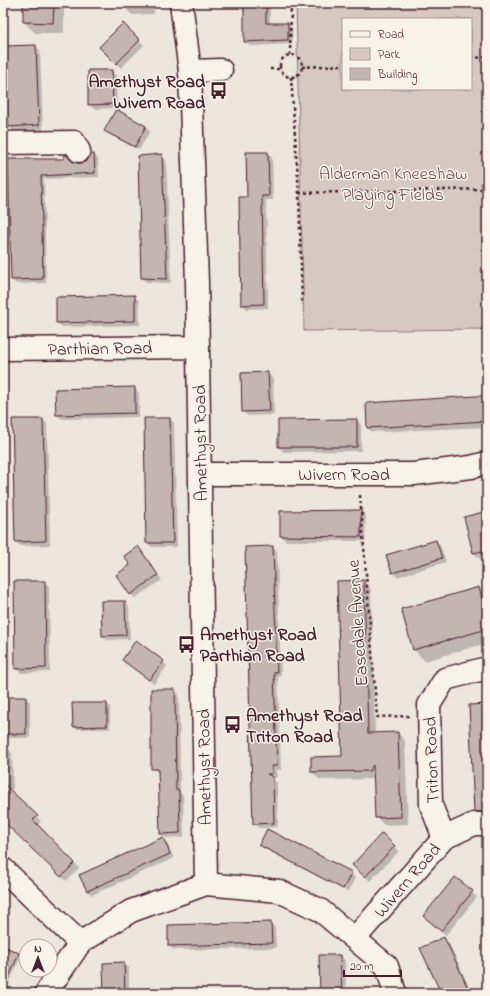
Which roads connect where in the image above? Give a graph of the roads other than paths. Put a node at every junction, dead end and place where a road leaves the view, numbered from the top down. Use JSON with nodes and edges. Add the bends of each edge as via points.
{"nodes":[{"id":1,"x":181,"y":3,"type":"edge"},
{"id":2,"x":221,"y":70,"type":"dead end"},
{"id":3,"x":190,"y":71,"type":"junction"},
{"id":4,"x":3,"y":143,"type":"edge"},
{"id":5,"x":79,"y":151,"type":"dead end"},
{"id":6,"x":198,"y":347,"type":"junction"},
{"id":7,"x":3,"y":349,"type":"edge"},
{"id":8,"x":487,"y":463,"type":"edge"},
{"id":9,"x":200,"y":474,"type":"junction"},
{"id":10,"x":487,"y":668,"type":"edge"},
{"id":11,"x":487,"y":824,"type":"edge"},
{"id":12,"x":444,"y":838,"type":"junction"},
{"id":13,"x":3,"y":869,"type":"edge"},
{"id":14,"x":206,"y":884,"type":"junction"},
{"id":15,"x":355,"y":938,"type":"junction"},
{"id":16,"x":80,"y":943,"type":"junction"},
{"id":17,"x":46,"y":993,"type":"edge"},
{"id":18,"x":395,"y":993,"type":"edge"}],
"edges":[{"from":1,"to":3,"type":"street","name":"Amethyst Road"},
{"from":2,"to":3,"type":"street"},
{"from":3,"to":6,"type":"street","name":"Amethyst Road"},
{"from":4,"to":5,"type":"street","via":[[74,142]]},
{"from":6,"to":7,"type":"street","name":"Parthian Road"},
{"from":6,"to":9,"type":"street","name":"Amethyst Road"},
{"from":8,"to":9,"type":"street","name":"Wivern Road","via":[[414,474]]},
{"from":9,"to":14,"type":"street","name":"Amethyst Road"},
{"from":10,"to":12,"type":"street","name":"Triton Road","via":[[445,679],[429,705],[431,805]]},
{"from":11,"to":12,"type":"street","name":"Wivern Road","via":[[474,824]]},
{"from":12,"to":15,"type":"street","name":"Wivern Road"},
{"from":13,"to":16,"type":"street"},
{"from":14,"to":15,"type":"street","via":[[279,892],[320,910]]},
{"from":14,"to":16,"type":"street","via":[[131,911]]},
{"from":15,"to":18,"type":"street","via":[[387,966]]},
{"from":16,"to":17,"type":"street"}]}
